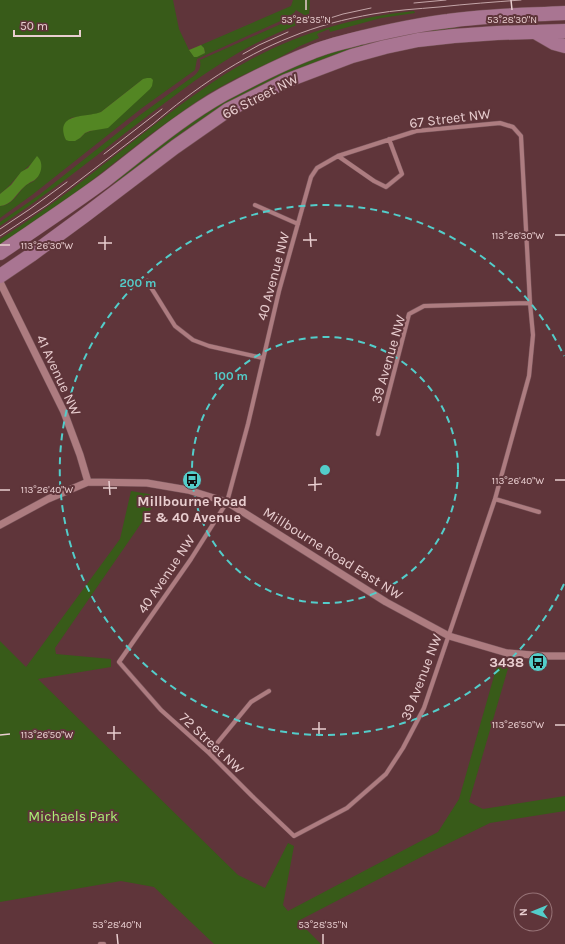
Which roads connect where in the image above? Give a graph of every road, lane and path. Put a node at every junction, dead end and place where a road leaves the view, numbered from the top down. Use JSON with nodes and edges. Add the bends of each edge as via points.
{"nodes":[{"id":1,"x":565,"y":13,"type":"edge"},
{"id":2,"x":565,"y":31,"type":"edge"},
{"id":3,"x":534,"y":32,"type":"junction"},
{"id":4,"x":565,"y":46,"type":"edge"},
{"id":5,"x":513,"y":127,"type":"joint"},
{"id":6,"x":389,"y":139,"type":"junction"},
{"id":7,"x":338,"y":156,"type":"junction"},
{"id":8,"x":326,"y":163,"type":"joint"},
{"id":9,"x":255,"y":205,"type":"dead end"},
{"id":10,"x":298,"y":224,"type":"junction"},
{"id":11,"x":0,"y":253,"type":"edge"},
{"id":12,"x":0,"y":276,"type":"edge"},
{"id":13,"x":0,"y":282,"type":"edge"},
{"id":14,"x":147,"y":282,"type":"dead end"},
{"id":15,"x":530,"y":303,"type":"junction"},
{"id":16,"x":263,"y":358,"type":"junction"},
{"id":17,"x":378,"y":434,"type":"dead end"},
{"id":18,"x":88,"y":482,"type":"junction"},
{"id":19,"x":495,"y":499,"type":"junction"},
{"id":20,"x":227,"y":502,"type":"junction"},
{"id":21,"x":539,"y":512,"type":"dead end"},
{"id":22,"x":0,"y":526,"type":"edge"},
{"id":23,"x":449,"y":636,"type":"junction"},
{"id":24,"x":565,"y":656,"type":"edge"},
{"id":25,"x":119,"y":662,"type":"joint"},
{"id":26,"x":269,"y":691,"type":"dead end"},
{"id":27,"x":209,"y":753,"type":"junction"},
{"id":28,"x":294,"y":836,"type":"joint"}],
"edges":[{"from":1,"to":11,"type":"main road","name":"66 Street NW","via":[[450,20],[403,28],[311,52],[223,94],[182,120],[74,203]]},
{"from":2,"to":3,"type":"main road","name":"66 Street NW"},
{"from":3,"to":4,"type":"main road"},
{"from":3,"to":12,"type":"main road","name":"66 Street NW","via":[[454,36],[392,45],[352,56],[286,81],[228,110]]},
{"from":5,"to":6,"type":"street","name":"67 Street NW","via":[[500,123],[455,127],[416,131]]},
{"from":5,"to":15,"type":"street","name":"39 Avenue NW","via":[[521,136]]},
{"from":6,"to":7,"type":"street","name":"67 Street NW"},
{"from":6,"to":7,"type":"street","via":[[402,174],[386,187]]},
{"from":7,"to":8,"type":"street","name":"67 Street NW"},
{"from":8,"to":10,"type":"street","name":"40 Avenue NW","via":[[317,168],[311,177]]},
{"from":9,"to":10,"type":"street","name":"40 Avenue NW"},
{"from":10,"to":16,"type":"street","name":"40 Avenue NW"},
{"from":13,"to":18,"type":"street","name":"41 Avenue NW","via":[[64,412]]},
{"from":14,"to":16,"type":"street","via":[[175,326],[193,340]]},
{"from":15,"to":17,"type":"street","name":"39 Avenue NW","via":[[424,306],[409,314]]},
{"from":15,"to":19,"type":"street","name":"39 Avenue NW","via":[[532,334],[529,376]]},
{"from":16,"to":20,"type":"street","name":"40 Avenue NW"},
{"from":18,"to":20,"type":"street","name":"Millbourne Road East NW","via":[[147,483],[188,490]]},
{"from":18,"to":22,"type":"street","name":"Millbourne Road East NW","via":[[48,499]]},
{"from":19,"to":21,"type":"street"},
{"from":19,"to":23,"type":"street","name":"39 Avenue NW"},
{"from":20,"to":23,"type":"street","name":"Millbourne Road East NW","via":[[386,602]]},
{"from":20,"to":25,"type":"street","name":"40 Avenue NW","via":[[191,559]]},
{"from":23,"to":24,"type":"street","name":"Millbourne Road East NW","via":[[507,653]]},
{"from":23,"to":28,"type":"street","name":"39 Avenue NW","via":[[424,708],[386,774],[347,808]]},
{"from":25,"to":27,"type":"street","name":"72 Street NW","via":[[161,710]]},
{"from":26,"to":27,"type":"street","via":[[251,702]]},
{"from":27,"to":28,"type":"street","name":"72 Street NW"}]}
